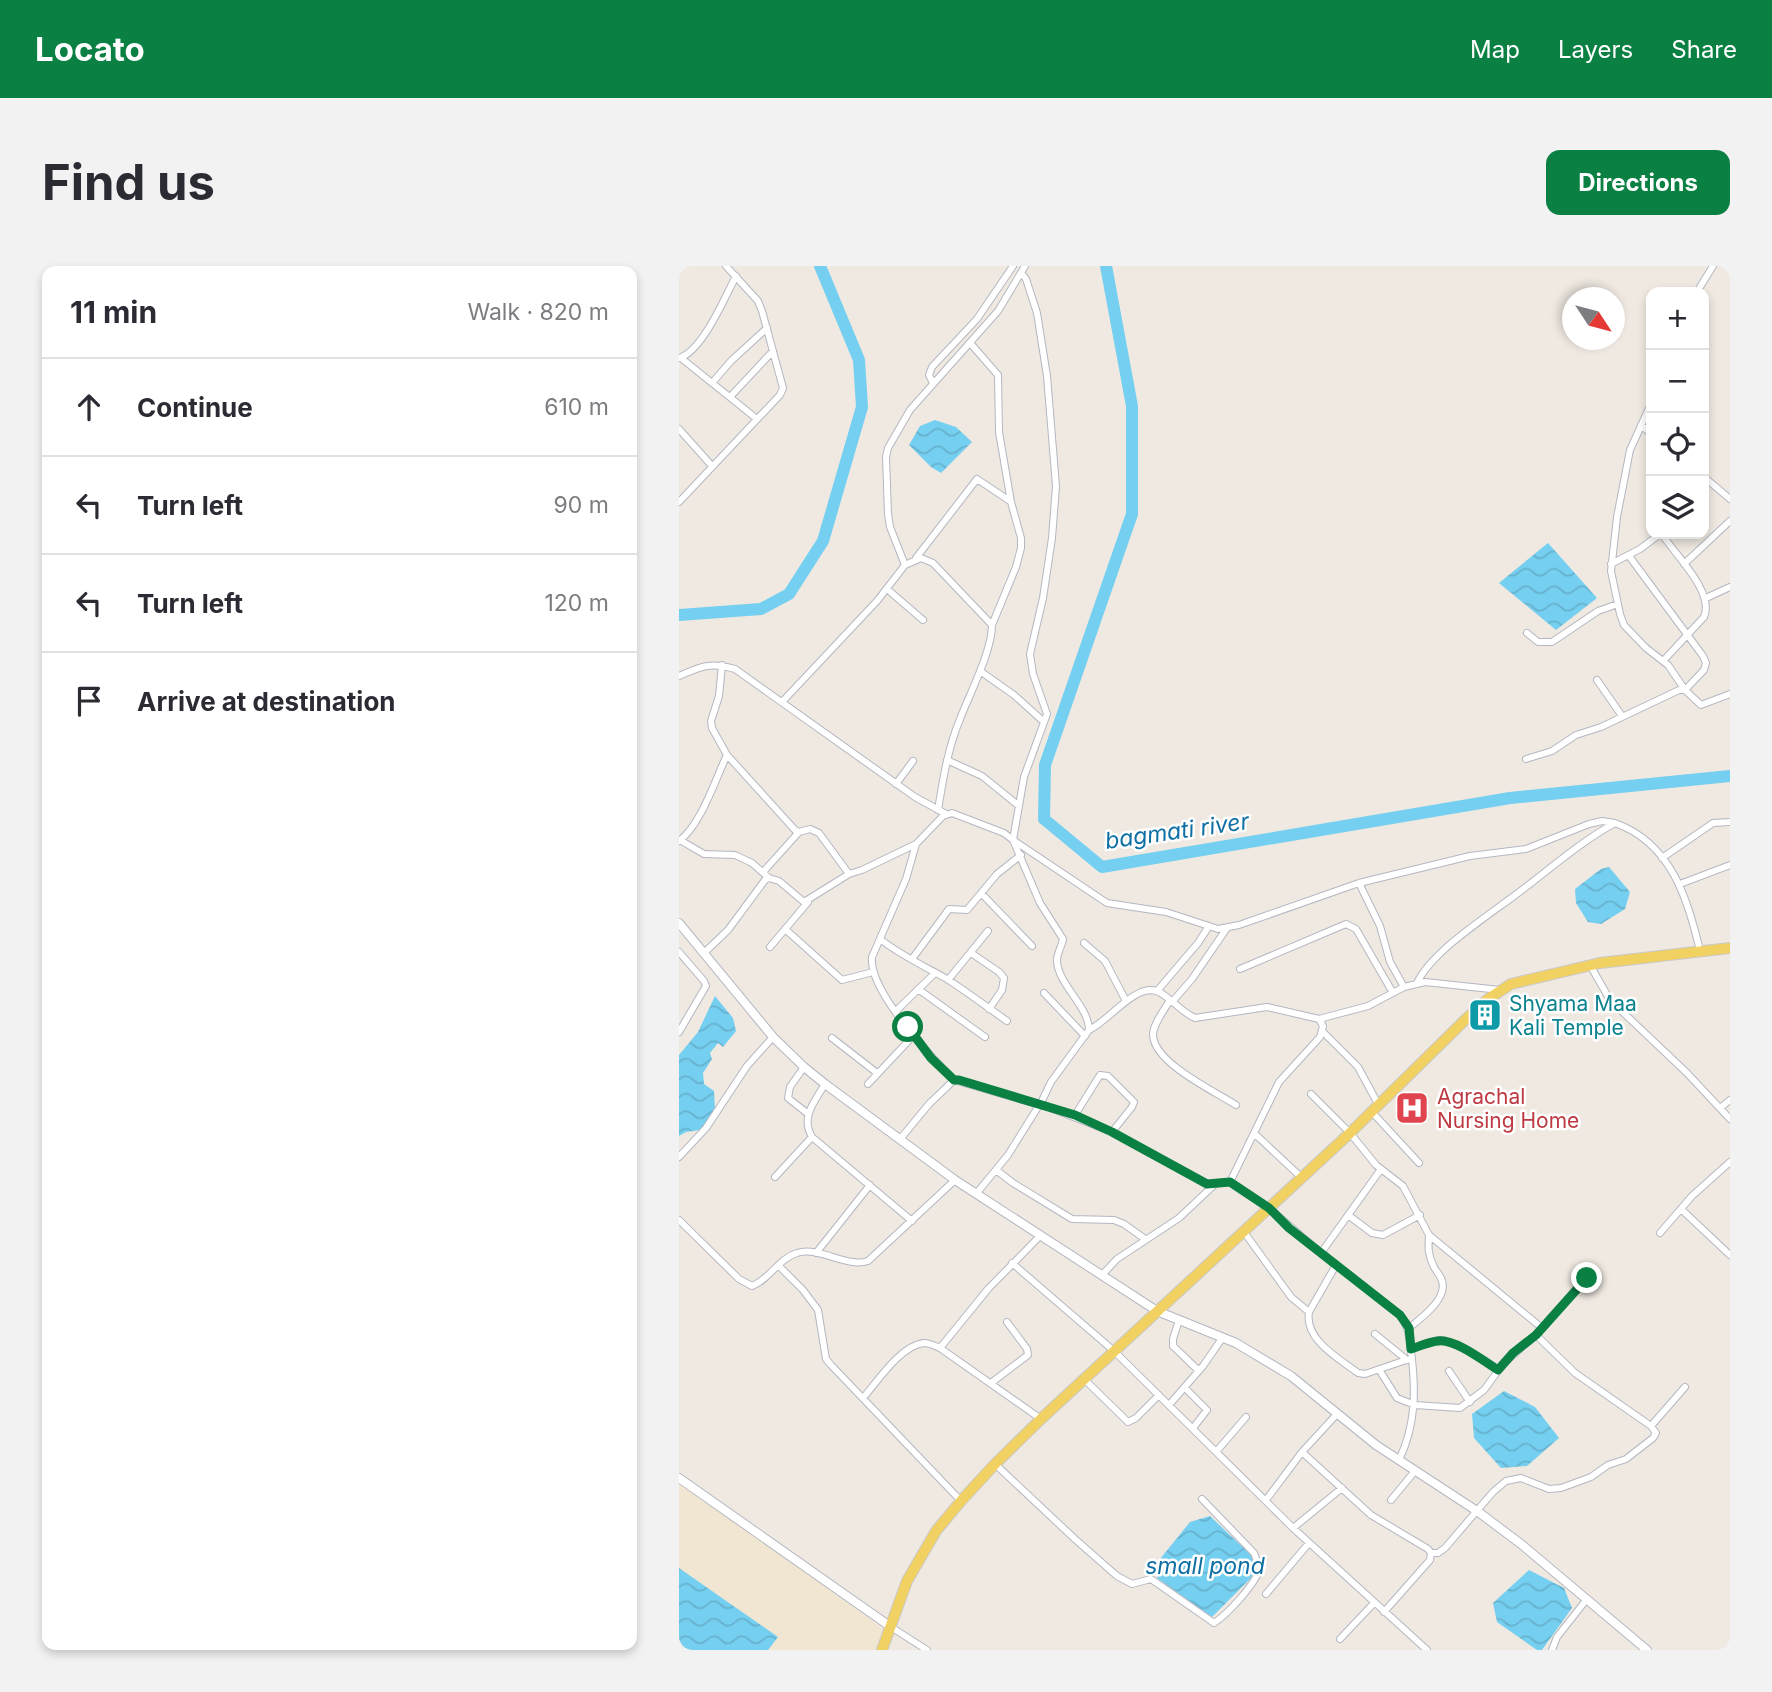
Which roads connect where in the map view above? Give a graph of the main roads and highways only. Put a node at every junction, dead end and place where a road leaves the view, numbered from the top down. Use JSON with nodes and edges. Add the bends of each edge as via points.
{"nodes":[{"id":1,"x":1730,"y":948,"type":"edge"},
{"id":2,"x":882,"y":1650,"type":"edge"}],
"edges":[{"from":1,"to":2,"type":"main road","via":[[1590,965],[1500,990],[995,1464],[936,1531],[910,1574]]}]}
